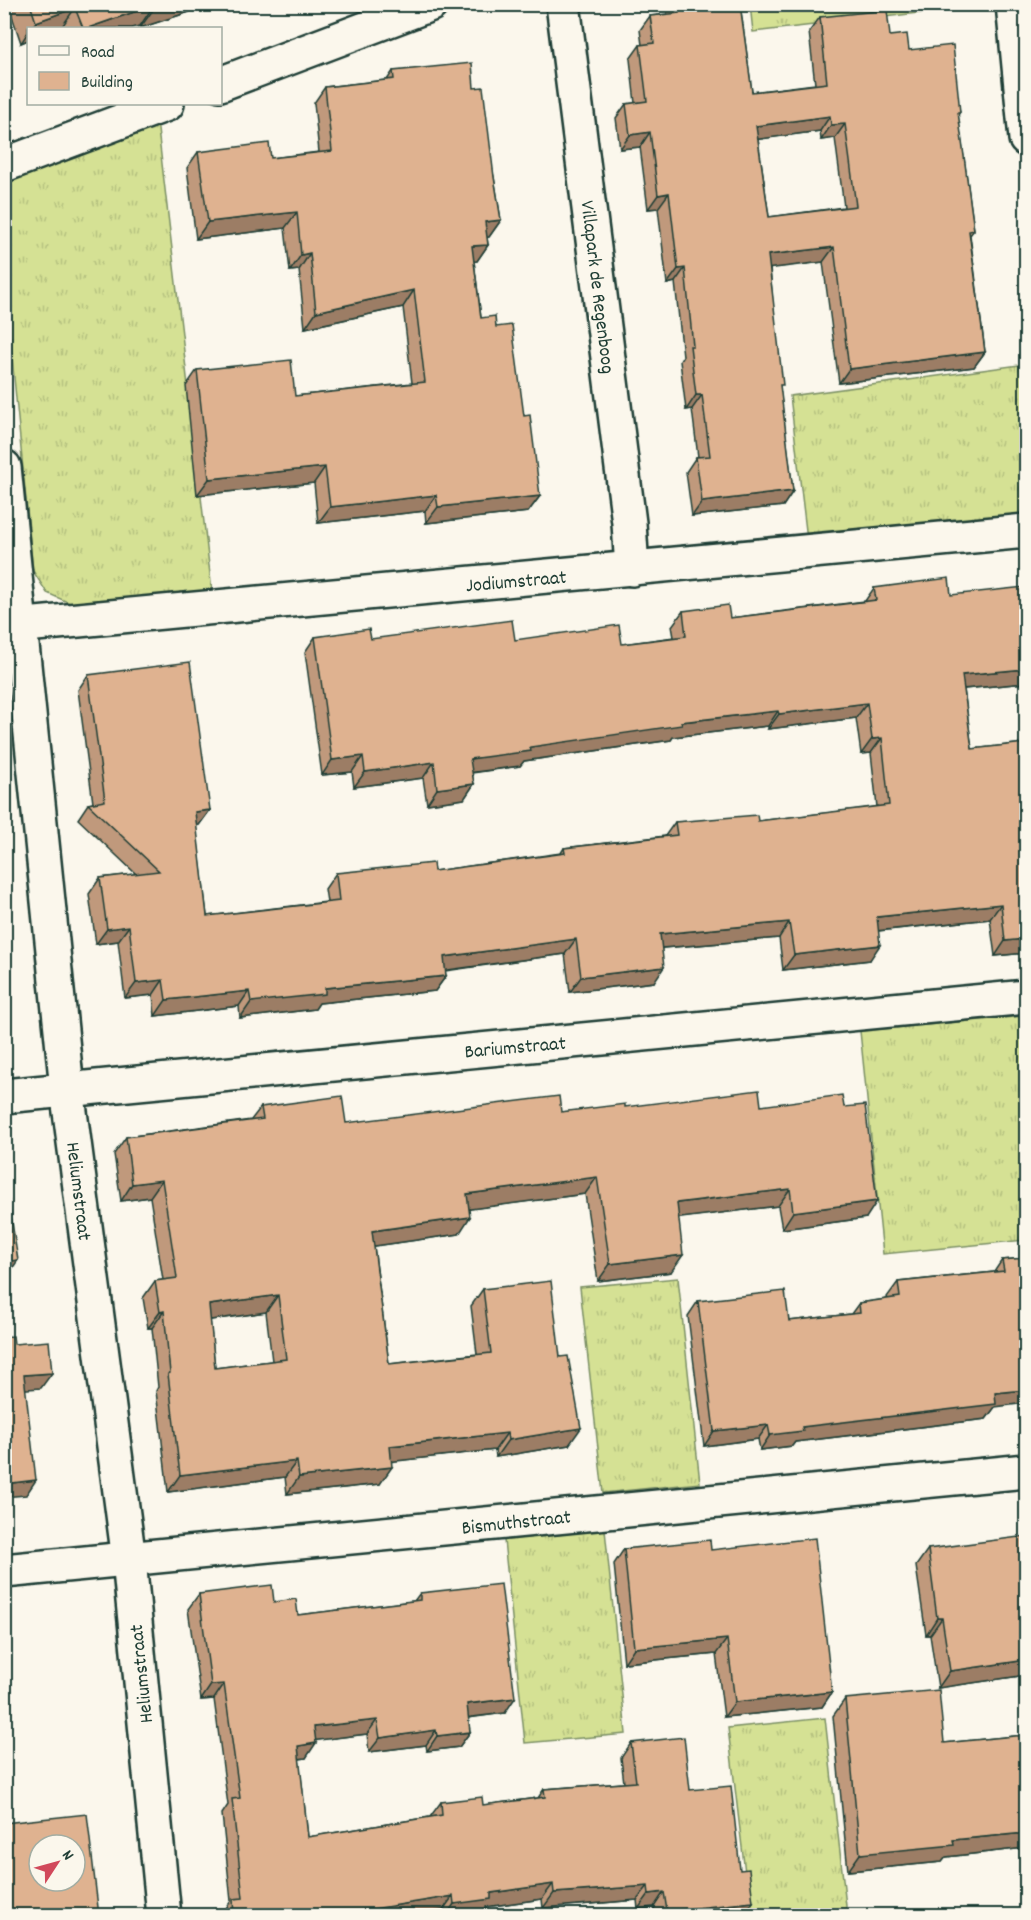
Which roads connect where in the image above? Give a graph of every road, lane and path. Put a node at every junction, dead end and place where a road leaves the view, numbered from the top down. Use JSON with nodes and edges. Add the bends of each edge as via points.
{"nodes":[{"id":1,"x":431,"y":4,"type":"edge"},
{"id":2,"x":563,"y":4,"type":"edge"},
{"id":3,"x":1012,"y":4,"type":"edge"},
{"id":4,"x":222,"y":83,"type":"edge"},
{"id":5,"x":164,"y":105,"type":"edge"},
{"id":6,"x":1026,"y":139,"type":"edge"},
{"id":7,"x":4,"y":165,"type":"edge"},
{"id":8,"x":4,"y":467,"type":"edge"},
{"id":9,"x":1026,"y":531,"type":"edge"},
{"id":10,"x":632,"y":569,"type":"junction"},
{"id":11,"x":13,"y":626,"type":"edge"},
{"id":12,"x":1026,"y":997,"type":"edge"},
{"id":13,"x":67,"y":1089,"type":"junction"},
{"id":14,"x":4,"y":1096,"type":"edge"},
{"id":15,"x":1026,"y":1471,"type":"edge"},
{"id":16,"x":129,"y":1560,"type":"junction"},
{"id":17,"x":4,"y":1571,"type":"edge"},
{"id":18,"x":164,"y":1916,"type":"edge"}],
"edges":[{"from":1,"to":4,"type":"street"},
{"from":2,"to":10,"type":"street","name":"Villapark de Regenboog"},
{"from":3,"to":6,"type":"street"},
{"from":5,"to":7,"type":"street"},
{"from":8,"to":11,"type":"street","name":"Heliumstraat"},
{"from":9,"to":10,"type":"street","name":"Jodiumstraat"},
{"from":10,"to":11,"type":"street","name":"Jodiumstraat"},
{"from":11,"to":13,"type":"street","name":"Heliumstraat"},
{"from":12,"to":13,"type":"street","name":"Bariumstraat"},
{"from":13,"to":14,"type":"street","name":"Bariumstraat"},
{"from":13,"to":16,"type":"street","name":"Heliumstraat"},
{"from":15,"to":16,"type":"street","name":"Bismuthstraat"},
{"from":16,"to":17,"type":"street","name":"Bismuthstraat"},
{"from":16,"to":18,"type":"street","name":"Heliumstraat"}]}
